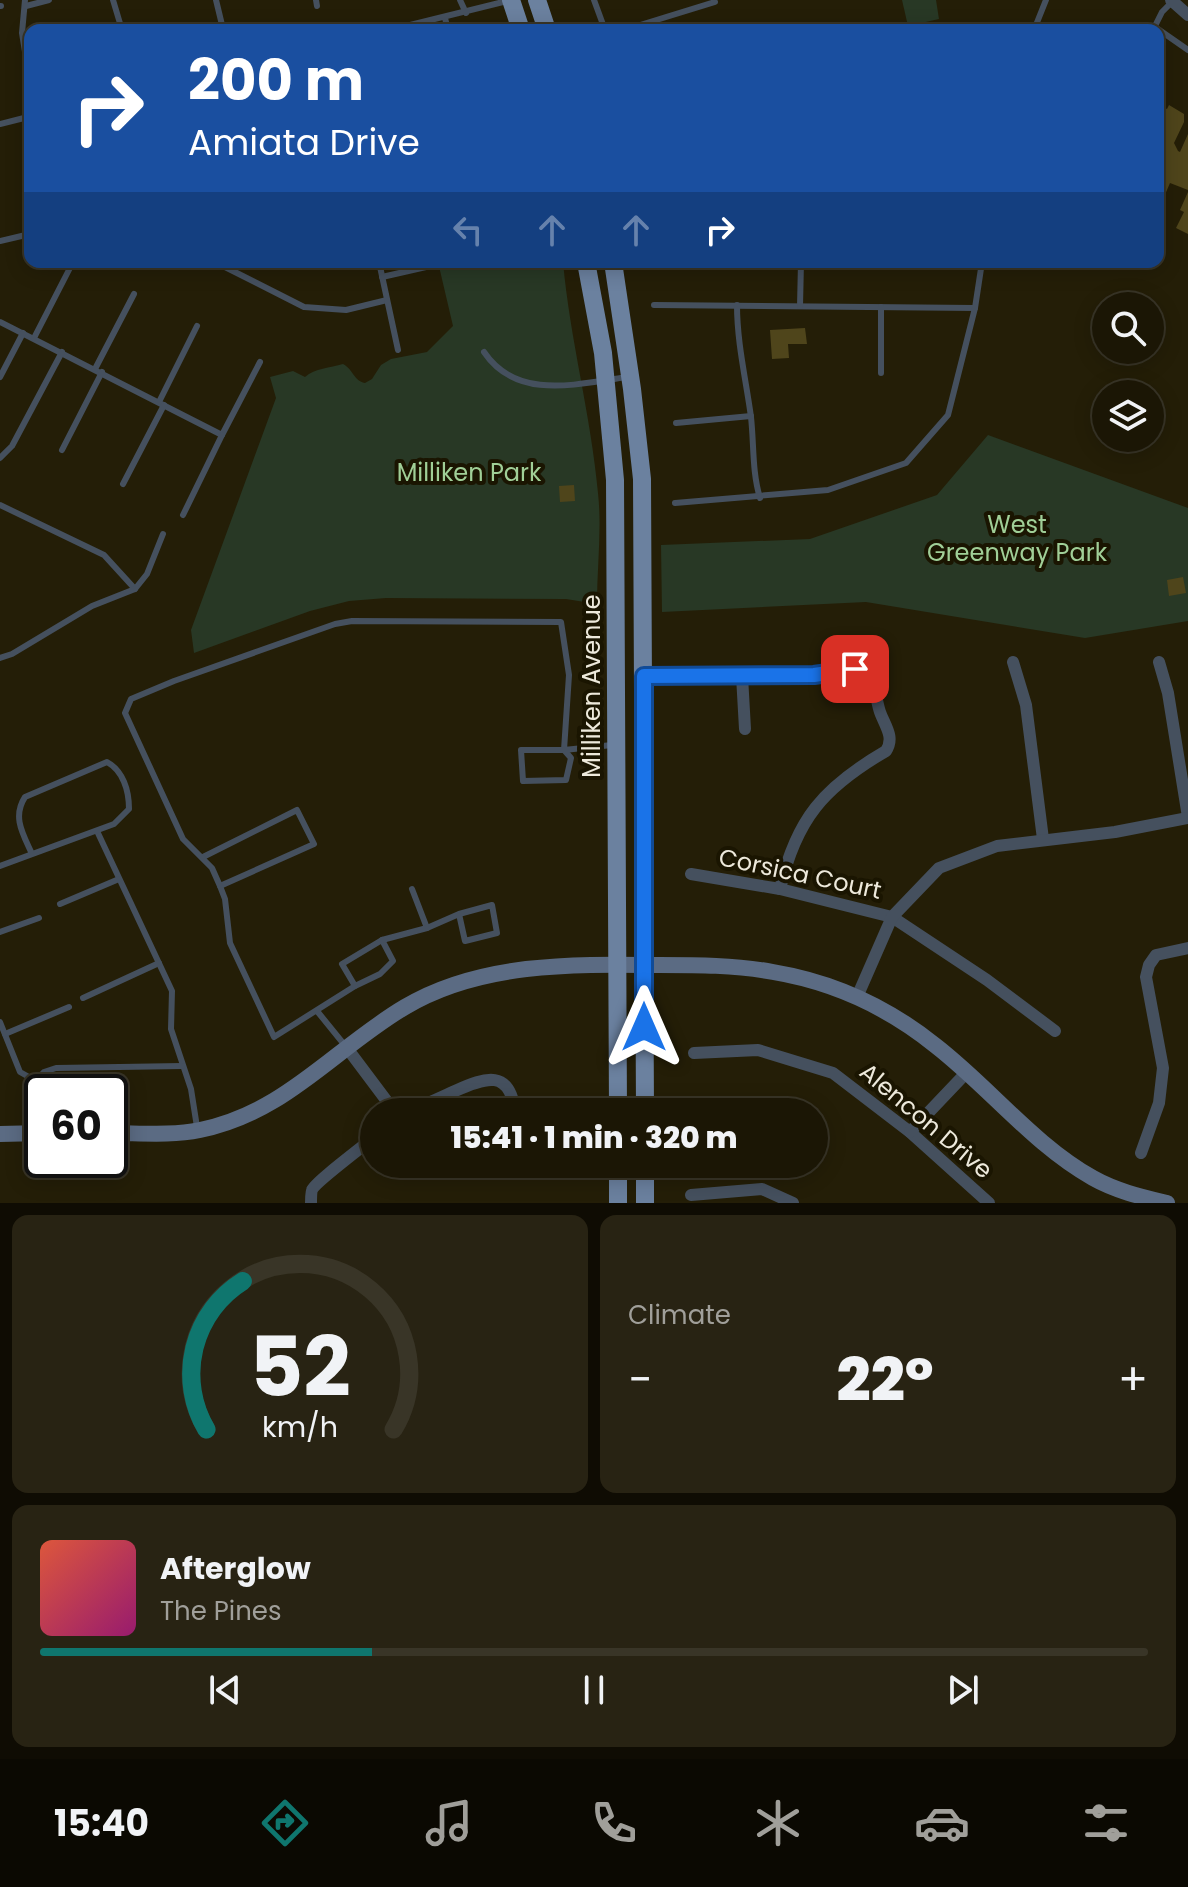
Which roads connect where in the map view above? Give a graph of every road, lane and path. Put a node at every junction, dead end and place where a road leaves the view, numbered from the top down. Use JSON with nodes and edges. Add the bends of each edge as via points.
{"nodes":[{"id":1,"x":49,"y":0,"type":"edge"},
{"id":2,"x":113,"y":0,"type":"edge"},
{"id":3,"x":216,"y":0,"type":"edge"},
{"id":4,"x":460,"y":0,"type":"edge"},
{"id":5,"x":511,"y":0,"type":"edge"},
{"id":6,"x":537,"y":0,"type":"edge"},
{"id":7,"x":594,"y":0,"type":"edge"},
{"id":8,"x":714,"y":0,"type":"edge"},
{"id":9,"x":1046,"y":0,"type":"edge"},
{"id":10,"x":1172,"y":1,"type":"edge"},
{"id":11,"x":25,"y":3,"type":"edge"},
{"id":12,"x":466,"y":13,"type":"junction"},
{"id":13,"x":1188,"y":15,"type":"edge"},
{"id":14,"x":445,"y":18,"type":"junction"},
{"id":15,"x":120,"y":24,"type":"edge"},
{"id":16,"x":222,"y":24,"type":"edge"},
{"id":17,"x":418,"y":24,"type":"edge"},
{"id":18,"x":446,"y":24,"type":"edge"},
{"id":19,"x":519,"y":24,"type":"edge"},
{"id":20,"x":545,"y":24,"type":"edge"},
{"id":21,"x":603,"y":24,"type":"edge"},
{"id":22,"x":644,"y":24,"type":"edge"},
{"id":23,"x":1036,"y":24,"type":"edge"},
{"id":24,"x":1156,"y":24,"type":"edge"},
{"id":25,"x":1164,"y":34,"type":"edge"},
{"id":26,"x":24,"y":45,"type":"edge"},
{"id":27,"x":1188,"y":50,"type":"edge"},
{"id":28,"x":24,"y":118,"type":"dead end"},
{"id":29,"x":0,"y":124,"type":"edge"},
{"id":30,"x":24,"y":235,"type":"edge"},
{"id":31,"x":0,"y":241,"type":"edge"},
{"id":32,"x":70,"y":268,"type":"edge"},
{"id":33,"x":227,"y":268,"type":"edge"},
{"id":34,"x":380,"y":268,"type":"edge"},
{"id":35,"x":422,"y":268,"type":"edge"},
{"id":36,"x":587,"y":268,"type":"edge"},
{"id":37,"x":614,"y":268,"type":"edge"},
{"id":38,"x":801,"y":268,"type":"edge"},
{"id":39,"x":981,"y":268,"type":"edge"},
{"id":40,"x":382,"y":277,"type":"junction"},
{"id":41,"x":134,"y":294,"type":"dead end"},
{"id":42,"x":387,"y":300,"type":"junction"},
{"id":43,"x":654,"y":305,"type":"dead end"},
{"id":44,"x":737,"y":305,"type":"junction"},
{"id":45,"x":800,"y":306,"type":"junction"},
{"id":46,"x":881,"y":307,"type":"junction"},
{"id":47,"x":975,"y":308,"type":"junction"},
{"id":48,"x":0,"y":322,"type":"edge"},
{"id":49,"x":197,"y":326,"type":"dead end"},
{"id":50,"x":23,"y":333,"type":"junction"},
{"id":51,"x":34,"y":338,"type":"junction"},
{"id":52,"x":398,"y":350,"type":"dead end"},
{"id":53,"x":62,"y":352,"type":"junction"},
{"id":54,"x":484,"y":352,"type":"dead end"},
{"id":55,"x":260,"y":362,"type":"dead end"},
{"id":56,"x":99,"y":370,"type":"junction"},
{"id":57,"x":881,"y":373,"type":"dead end"},
{"id":58,"x":0,"y":377,"type":"edge"},
{"id":59,"x":631,"y":377,"type":"junction"},
{"id":60,"x":606,"y":380,"type":"junction"},
{"id":61,"x":162,"y":403,"type":"junction"},
{"id":62,"x":751,"y":416,"type":"junction"},
{"id":63,"x":676,"y":423,"type":"dead end"},
{"id":64,"x":222,"y":435,"type":"junction"},
{"id":65,"x":62,"y":450,"type":"dead end"},
{"id":66,"x":0,"y":458,"type":"edge"},
{"id":67,"x":123,"y":484,"type":"dead end"},
{"id":68,"x":760,"y":498,"type":"junction"},
{"id":69,"x":675,"y":503,"type":"dead end"},
{"id":70,"x":0,"y":505,"type":"edge"},
{"id":71,"x":183,"y":515,"type":"dead end"},
{"id":72,"x":163,"y":534,"type":"dead end"},
{"id":73,"x":135,"y":589,"type":"junction"},
{"id":74,"x":0,"y":658,"type":"edge"},
{"id":75,"x":1013,"y":662,"type":"dead end"},
{"id":76,"x":1159,"y":662,"type":"dead end"},
{"id":77,"x":644,"y":676,"type":"junction"},
{"id":78,"x":742,"y":676,"type":"junction"},
{"id":79,"x":745,"y":729,"type":"dead end"},
{"id":80,"x":616,"y":745,"type":"junction"},
{"id":81,"x":564,"y":750,"type":"junction"},
{"id":82,"x":1188,"y":817,"type":"edge"},
{"id":83,"x":97,"y":831,"type":"junction"},
{"id":84,"x":1043,"y":839,"type":"junction"},
{"id":85,"x":32,"y":854,"type":"junction"},
{"id":86,"x":203,"y":857,"type":"junction"},
{"id":87,"x":0,"y":866,"type":"edge"},
{"id":88,"x":691,"y":874,"type":"dead end"},
{"id":89,"x":119,"y":879,"type":"junction"},
{"id":90,"x":220,"y":886,"type":"junction"},
{"id":91,"x":412,"y":889,"type":"dead end"},
{"id":92,"x":780,"y":889,"type":"junction"},
{"id":93,"x":60,"y":904,"type":"dead end"},
{"id":94,"x":459,"y":914,"type":"junction"},
{"id":95,"x":892,"y":917,"type":"junction"},
{"id":96,"x":39,"y":918,"type":"dead end"},
{"id":97,"x":427,"y":928,"type":"junction"},
{"id":98,"x":0,"y":932,"type":"edge"},
{"id":99,"x":382,"y":940,"type":"junction"},
{"id":100,"x":1188,"y":948,"type":"edge"},
{"id":101,"x":159,"y":963,"type":"junction"},
{"id":102,"x":618,"y":965,"type":"junction"},
{"id":103,"x":644,"y":965,"type":"junction"},
{"id":104,"x":355,"y":986,"type":"junction"},
{"id":105,"x":857,"y":997,"type":"junction"},
{"id":106,"x":83,"y":998,"type":"dead end"},
{"id":107,"x":69,"y":1007,"type":"dead end"},
{"id":108,"x":317,"y":1011,"type":"junction"},
{"id":109,"x":0,"y":1022,"type":"edge"},
{"id":110,"x":1055,"y":1031,"type":"dead end"},
{"id":111,"x":5,"y":1034,"type":"junction"},
{"id":112,"x":347,"y":1048,"type":"junction"},
{"id":113,"x":694,"y":1053,"type":"dead end"},
{"id":114,"x":182,"y":1066,"type":"junction"},
{"id":115,"x":967,"y":1072,"type":"junction"},
{"id":116,"x":384,"y":1098,"type":"edge"},
{"id":117,"x":439,"y":1098,"type":"edge"},
{"id":118,"x":513,"y":1098,"type":"edge"},
{"id":119,"x":618,"y":1098,"type":"edge"},
{"id":120,"x":645,"y":1098,"type":"edge"},
{"id":121,"x":198,"y":1131,"type":"junction"},
{"id":122,"x":910,"y":1132,"type":"junction"},
{"id":123,"x":24,"y":1133,"type":"edge"},
{"id":124,"x":128,"y":1133,"type":"edge"},
{"id":125,"x":0,"y":1134,"type":"edge"},
{"id":126,"x":360,"y":1149,"type":"edge"},
{"id":127,"x":1141,"y":1153,"type":"dead end"},
{"id":128,"x":618,"y":1178,"type":"edge"},
{"id":129,"x":645,"y":1178,"type":"edge"},
{"id":130,"x":691,"y":1195,"type":"dead end"},
{"id":131,"x":311,"y":1197,"type":"edge"},
{"id":132,"x":618,"y":1203,"type":"edge"},
{"id":133,"x":645,"y":1203,"type":"edge"},
{"id":134,"x":793,"y":1203,"type":"edge"},
{"id":135,"x":989,"y":1203,"type":"edge"},
{"id":136,"x":1167,"y":1203,"type":"edge"}],
"edges":[{"from":1,"to":11,"type":"lane"},
{"from":2,"to":15,"type":"lane"},
{"from":3,"to":16,"type":"lane"},
{"from":4,"to":12,"type":"lane"},
{"from":5,"to":12,"type":"lane"},
{"from":5,"to":19,"type":"main road"},
{"from":6,"to":20,"type":"main road"},
{"from":7,"to":21,"type":"lane"},
{"from":8,"to":22,"type":"lane"},
{"from":9,"to":23,"type":"lane"},
{"from":10,"to":13,"type":"street"},
{"from":10,"to":24,"type":"lane"},
{"from":11,"to":26,"type":"lane"},
{"from":12,"to":14,"type":"lane"},
{"from":14,"to":17,"type":"lane"},
{"from":14,"to":18,"type":"lane"},
{"from":25,"to":27,"type":"lane"},
{"from":28,"to":29,"type":"lane"},
{"from":30,"to":31,"type":"lane"},
{"from":32,"to":51,"type":"lane"},
{"from":33,"to":42,"type":"lane","via":[[304,307],[346,310]]},
{"from":34,"to":40,"type":"lane"},
{"from":35,"to":40,"type":"lane"},
{"from":36,"to":60,"type":"main road","name":"Milliken Avenue"},
{"from":37,"to":59,"type":"main road"},
{"from":38,"to":45,"type":"lane"},
{"from":39,"to":47,"type":"lane"},
{"from":40,"to":42,"type":"lane"},
{"from":41,"to":56,"type":"lane"},
{"from":42,"to":52,"type":"lane"},
{"from":43,"to":44,"type":"lane"},
{"from":44,"to":45,"type":"lane"},
{"from":44,"to":62,"type":"lane"},
{"from":45,"to":46,"type":"lane"},
{"from":46,"to":47,"type":"lane"},
{"from":46,"to":57,"type":"lane"},
{"from":47,"to":68,"type":"lane","via":[[948,415],[906,463],[828,490]]},
{"from":48,"to":50,"type":"lane"},
{"from":49,"to":61,"type":"lane"},
{"from":50,"to":51,"type":"lane"},
{"from":50,"to":58,"type":"lane"},
{"from":51,"to":53,"type":"lane"},
{"from":53,"to":56,"type":"lane"},
{"from":53,"to":66,"type":"lane","via":[[12,446]]},
{"from":54,"to":60,"type":"lane","via":[[510,378],[531,386]]},
{"from":55,"to":64,"type":"lane"},
{"from":56,"to":61,"type":"lane"},
{"from":56,"to":65,"type":"lane"},
{"from":59,"to":60,"type":"lane"},
{"from":59,"to":77,"type":"main road","via":[[642,479]]},
{"from":60,"to":80,"type":"main road","name":"Milliken Avenue","via":[[615,480]]},
{"from":61,"to":64,"type":"lane"},
{"from":61,"to":67,"type":"lane"},
{"from":62,"to":63,"type":"lane"},
{"from":62,"to":68,"type":"lane"},
{"from":64,"to":71,"type":"lane"},
{"from":68,"to":69,"type":"lane"},
{"from":70,"to":73,"type":"lane","via":[[104,555]]},
{"from":72,"to":73,"type":"lane"},
{"from":73,"to":74,"type":"lane","via":[[92,606]]},
{"from":75,"to":84,"type":"street","via":[[1026,705]]},
{"from":76,"to":82,"type":"street"},
{"from":77,"to":78,"type":"street"},
{"from":77,"to":103,"type":"main road"},
{"from":78,"to":79,"type":"street"},
{"from":78,"to":92,"type":"street","via":[[864,670],[891,737],[886,751],[817,803],[794,839]]},
{"from":80,"to":81,"type":"lane"},
{"from":80,"to":102,"type":"main road","name":"Milliken Avenue"},
{"from":81,"to":81,"type":"lane","via":[[521,750],[523,781],[566,780],[571,758]]},
{"from":81,"to":86,"type":"lane","via":[[569,675],[561,622],[335,624],[131,699],[125,713],[183,839]]},
{"from":82,"to":84,"type":"street"},
{"from":83,"to":85,"type":"lane"},
{"from":83,"to":85,"type":"lane","via":[[129,809],[117,768],[107,762],[25,797],[17,819]]},
{"from":83,"to":89,"type":"lane"},
{"from":84,"to":95,"type":"street","via":[[997,846],[939,868]]},
{"from":85,"to":87,"type":"lane"},
{"from":86,"to":90,"type":"lane"},
{"from":86,"to":90,"type":"lane","via":[[297,810],[314,844]]},
{"from":88,"to":92,"type":"street","name":"Corsica Court"},
{"from":89,"to":93,"type":"lane"},
{"from":89,"to":101,"type":"lane"},
{"from":90,"to":108,"type":"lane","via":[[230,943],[274,1037]]},
{"from":91,"to":97,"type":"lane"},
{"from":92,"to":95,"type":"street","name":"Corsica Court"},
{"from":94,"to":94,"type":"lane","via":[[492,905],[497,933],[465,941]]},
{"from":94,"to":97,"type":"lane"},
{"from":95,"to":105,"type":"street"},
{"from":95,"to":110,"type":"street","name":"Corsica Court"},
{"from":96,"to":98,"type":"lane"},
{"from":97,"to":99,"type":"lane"},
{"from":99,"to":104,"type":"lane","via":[[393,961]]},
{"from":99,"to":104,"type":"lane","via":[[342,964]]},
{"from":100,"to":127,"type":"street","via":[[1156,955],[1146,977],[1163,1068],[1159,1103]]},
{"from":101,"to":106,"type":"lane"},
{"from":101,"to":114,"type":"lane","via":[[172,991],[171,1029]]},
{"from":102,"to":103,"type":"street"},
{"from":102,"to":112,"type":"street","via":[[540,967],[491,975],[406,1006]]},
{"from":102,"to":119,"type":"main road","name":"Milliken Avenue"},
{"from":103,"to":105,"type":"street","via":[[774,972]]},
{"from":103,"to":120,"type":"main road"},
{"from":104,"to":108,"type":"lane"},
{"from":105,"to":115,"type":"street","via":[[898,1019]]},
{"from":107,"to":111,"type":"lane"},
{"from":108,"to":112,"type":"lane"},
{"from":109,"to":111,"type":"lane"},
{"from":111,"to":114,"type":"lane","via":[[20,1072],[36,1081],[56,1068]]},
{"from":112,"to":116,"type":"street"},
{"from":112,"to":121,"type":"street","via":[[260,1111]]},
{"from":113,"to":122,"type":"street","name":"Alencon Drive","via":[[758,1050],[833,1073]]},
{"from":114,"to":121,"type":"lane"},
{"from":115,"to":122,"type":"street"},
{"from":115,"to":136,"type":"street","via":[[1063,1159],[1132,1195]]},
{"from":117,"to":118,"type":"street","via":[[484,1078],[500,1081]]},
{"from":121,"to":124,"type":"street"},
{"from":122,"to":135,"type":"street","name":"Alencon Drive"},
{"from":123,"to":125,"type":"street"},
{"from":126,"to":131,"type":"street","via":[[321,1178]]},
{"from":128,"to":132,"type":"main road"},
{"from":129,"to":133,"type":"main road"},
{"from":130,"to":134,"type":"street","via":[[762,1189]]}]}
